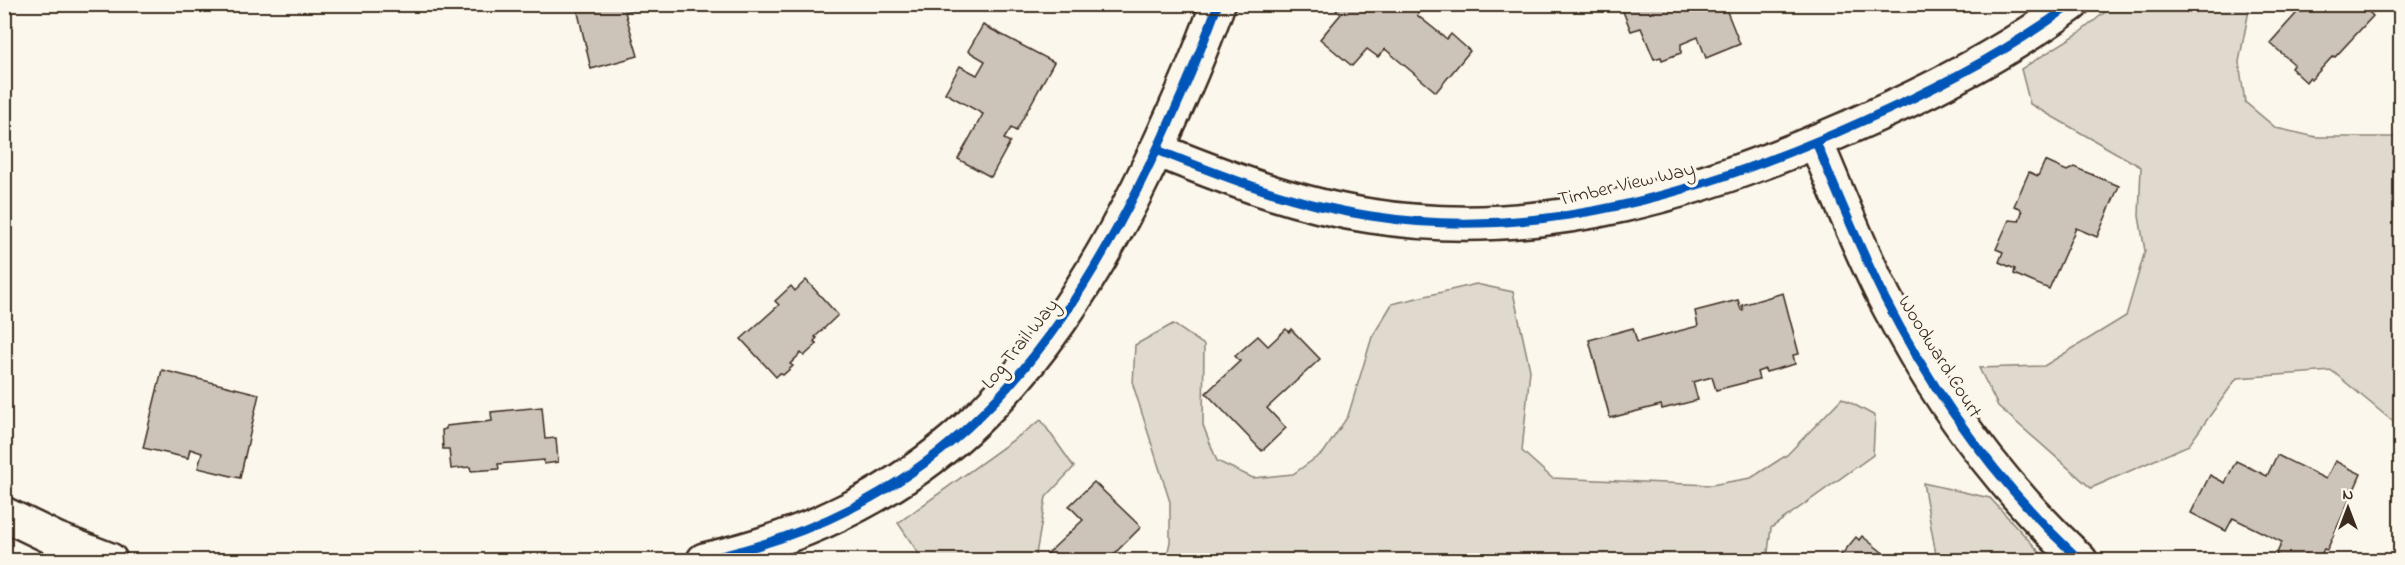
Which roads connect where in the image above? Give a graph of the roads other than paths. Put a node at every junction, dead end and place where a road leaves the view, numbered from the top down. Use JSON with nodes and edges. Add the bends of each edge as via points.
{"nodes":[{"id":1,"x":1218,"y":4,"type":"edge"},
{"id":2,"x":2072,"y":4,"type":"edge"},
{"id":3,"x":1816,"y":142,"type":"junction"},
{"id":4,"x":1157,"y":150,"type":"junction"},
{"id":5,"x":4,"y":514,"type":"edge"},
{"id":6,"x":53,"y":550,"type":"edge"},
{"id":7,"x":110,"y":561,"type":"edge"},
{"id":8,"x":704,"y":561,"type":"edge"},
{"id":9,"x":2080,"y":561,"type":"edge"}],
"edges":[{"from":1,"to":4,"type":"street","name":"Log Trail Way"},
{"from":2,"to":3,"type":"street","name":"Timber View Way","via":[[1956,76]]},
{"from":3,"to":4,"type":"street","name":"Timber View Way","via":[[1689,189],[1641,202],[1542,220],[1494,224],[1372,217],[1320,207],[1262,191]]},
{"from":3,"to":9,"type":"street","name":"Woodward Court","via":[[1884,298],[1953,414],[2023,502]]},
{"from":4,"to":8,"type":"street","name":"Log Trail Way","via":[[1072,306],[1022,372],[963,432],[918,469],[826,522]]},
{"from":5,"to":6,"type":"street"},
{"from":6,"to":7,"type":"street"}]}
